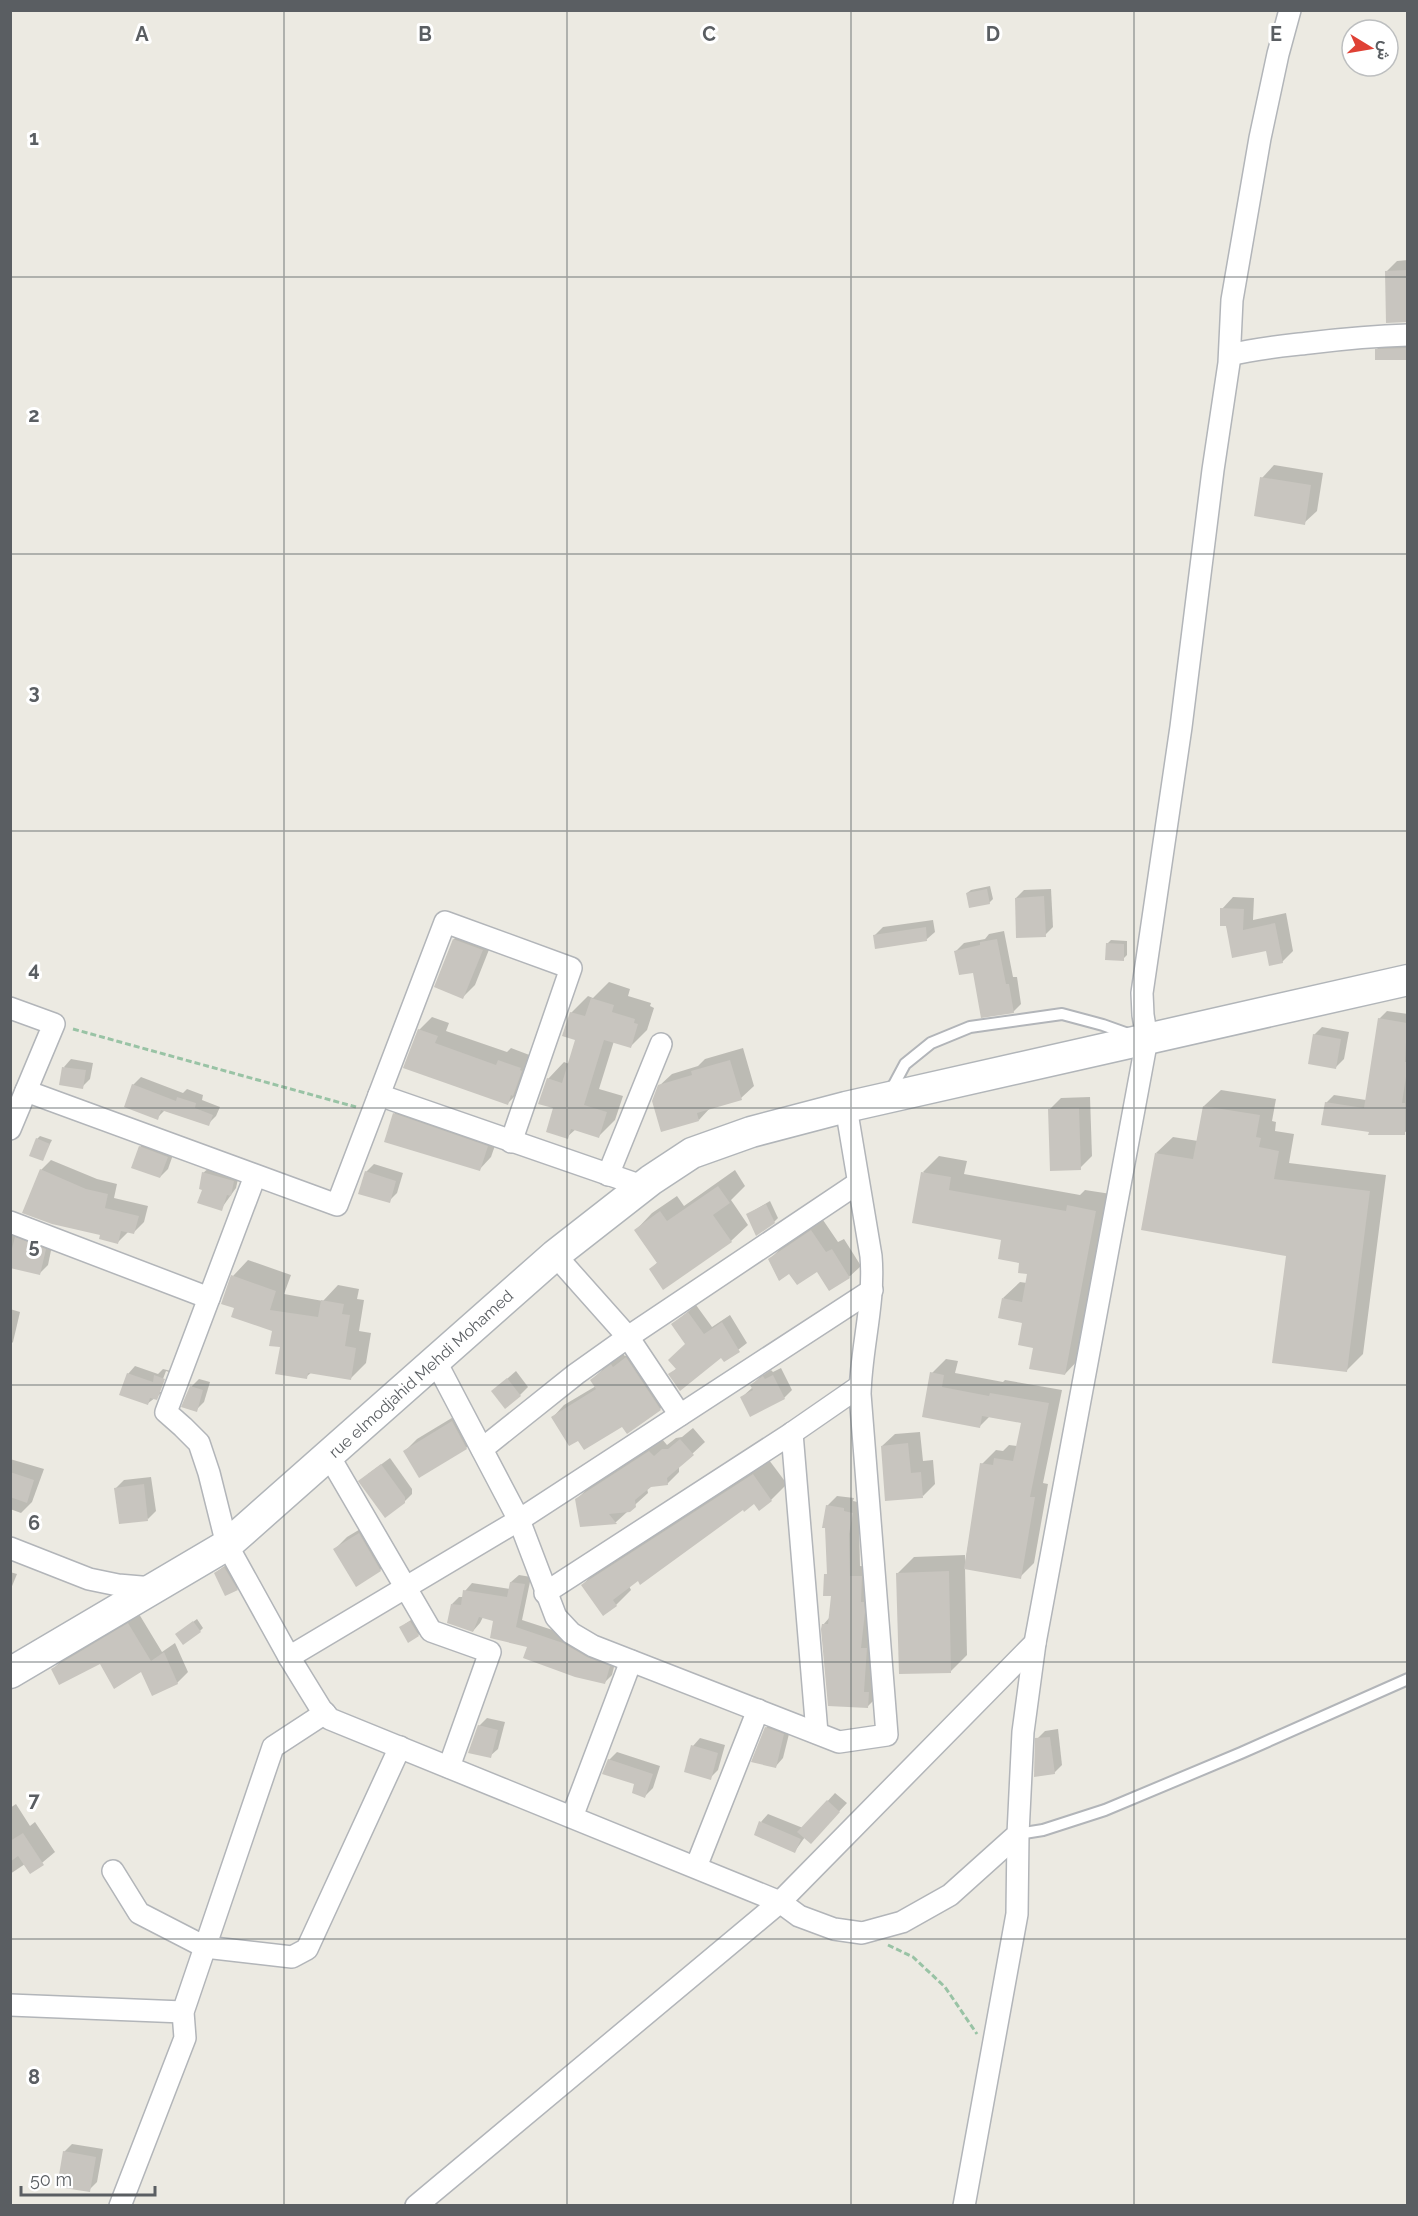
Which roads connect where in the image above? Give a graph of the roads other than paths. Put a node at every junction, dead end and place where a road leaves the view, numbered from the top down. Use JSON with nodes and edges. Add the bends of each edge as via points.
{"nodes":[{"id":1,"x":1290,"y":10,"type":"edge"},
{"id":2,"x":1407,"y":335,"type":"edge"},
{"id":3,"x":1230,"y":355,"type":"junction"},
{"id":4,"x":1407,"y":980,"type":"edge"},
{"id":5,"x":10,"y":1008,"type":"edge"},
{"id":6,"x":1145,"y":1039,"type":"junction"},
{"id":7,"x":661,"y":1044,"type":"dead end"},
{"id":8,"x":26,"y":1091,"type":"junction"},
{"id":9,"x":888,"y":1098,"type":"junction"},
{"id":10,"x":376,"y":1104,"type":"junction"},
{"id":11,"x":846,"y":1107,"type":"junction"},
{"id":12,"x":10,"y":1129,"type":"edge"},
{"id":13,"x":511,"y":1142,"type":"junction"},
{"id":14,"x":608,"y":1175,"type":"junction"},
{"id":15,"x":255,"y":1176,"type":"junction"},
{"id":16,"x":858,"y":1183,"type":"junction"},
{"id":17,"x":642,"y":1186,"type":"junction"},
{"id":18,"x":10,"y":1222,"type":"edge"},
{"id":19,"x":555,"y":1255,"type":"junction"},
{"id":20,"x":872,"y":1290,"type":"junction"},
{"id":21,"x":209,"y":1298,"type":"junction"},
{"id":22,"x":628,"y":1337,"type":"junction"},
{"id":23,"x":436,"y":1362,"type":"junction"},
{"id":24,"x":860,"y":1386,"type":"junction"},
{"id":25,"x":681,"y":1415,"type":"junction"},
{"id":26,"x":792,"y":1433,"type":"junction"},
{"id":27,"x":482,"y":1449,"type":"junction"},
{"id":28,"x":329,"y":1456,"type":"junction"},
{"id":29,"x":519,"y":1520,"type":"junction"},
{"id":30,"x":227,"y":1545,"type":"junction"},
{"id":31,"x":10,"y":1548,"type":"edge"},
{"id":32,"x":153,"y":1588,"type":"junction"},
{"id":33,"x":405,"y":1588,"type":"junction"},
{"id":34,"x":545,"y":1593,"type":"junction"},
{"id":35,"x":1035,"y":1643,"type":"junction"},
{"id":36,"x":289,"y":1658,"type":"junction"},
{"id":37,"x":631,"y":1661,"type":"junction"},
{"id":38,"x":10,"y":1673,"type":"edge"},
{"id":39,"x":1407,"y":1679,"type":"edge"},
{"id":40,"x":758,"y":1710,"type":"junction"},
{"id":41,"x":324,"y":1713,"type":"junction"},
{"id":42,"x":817,"y":1733,"type":"junction"},
{"id":43,"x":400,"y":1747,"type":"junction"},
{"id":44,"x":448,"y":1767,"type":"junction"},
{"id":45,"x":572,"y":1817,"type":"junction"},
{"id":46,"x":1018,"y":1834,"type":"junction"},
{"id":47,"x":696,"y":1867,"type":"junction"},
{"id":48,"x":113,"y":1871,"type":"dead end"},
{"id":49,"x":780,"y":1902,"type":"junction"},
{"id":50,"x":206,"y":1947,"type":"junction"},
{"id":51,"x":10,"y":2005,"type":"edge"},
{"id":52,"x":183,"y":2012,"type":"junction"},
{"id":53,"x":120,"y":2205,"type":"edge"},
{"id":54,"x":416,"y":2205,"type":"edge"},
{"id":55,"x":964,"y":2205,"type":"edge"}],
"edges":[{"from":1,"to":3,"type":"street","via":[[1244,231],[1232,300]]},
{"from":2,"to":3,"type":"street","via":[[1376,335]]},
{"from":3,"to":6,"type":"street","via":[[1142,993]]},
{"from":4,"to":6,"type":"main road","name":"rue elmodjahid Mehdi Mohamed"},
{"from":5,"to":8,"type":"street","via":[[54,1024]]},
{"from":6,"to":9,"type":"main road","name":"rue elmodjahid Mehdi Mohamed"},
{"from":6,"to":9,"type":"lane","via":[[1062,1014],[970,1027],[931,1043],[906,1064]]},
{"from":6,"to":35,"type":"street"},
{"from":7,"to":14,"type":"street"},
{"from":8,"to":12,"type":"street"},
{"from":8,"to":15,"type":"street"},
{"from":9,"to":11,"type":"main road","name":"rue elmodjahid Mehdi Mohamed"},
{"from":10,"to":13,"type":"street"},
{"from":10,"to":13,"type":"street","via":[[445,922],[571,968]]},
{"from":10,"to":15,"type":"street","via":[[337,1205]]},
{"from":11,"to":16,"type":"street"},
{"from":11,"to":17,"type":"main road","name":"rue elmodjahid Mehdi Mohamed","via":[[751,1132],[692,1154]]},
{"from":13,"to":14,"type":"street"},
{"from":14,"to":17,"type":"street"},
{"from":15,"to":21,"type":"street"},
{"from":16,"to":20,"type":"street","via":[[871,1256]]},
{"from":16,"to":22,"type":"street"},
{"from":17,"to":19,"type":"main road","name":"rue elmodjahid Mehdi Mohamed"},
{"from":18,"to":21,"type":"street"},
{"from":19,"to":22,"type":"street"},
{"from":19,"to":23,"type":"main road","name":"rue elmodjahid Mehdi Mohamed"},
{"from":20,"to":24,"type":"street"},
{"from":20,"to":25,"type":"street"},
{"from":21,"to":30,"type":"street","via":[[166,1413],[199,1443]]},
{"from":22,"to":25,"type":"street"},
{"from":22,"to":27,"type":"street"},
{"from":23,"to":27,"type":"street"},
{"from":23,"to":28,"type":"main road","name":"rue elmodjahid Mehdi Mohamed"},
{"from":24,"to":26,"type":"street"},
{"from":24,"to":42,"type":"street","via":[[887,1735],[839,1742]]},
{"from":25,"to":29,"type":"street"},
{"from":26,"to":34,"type":"street"},
{"from":26,"to":42,"type":"street"},
{"from":27,"to":29,"type":"street"},
{"from":28,"to":30,"type":"main road","name":"rue elmodjahid Mehdi Mohamed"},
{"from":28,"to":33,"type":"street"},
{"from":29,"to":33,"type":"street"},
{"from":29,"to":34,"type":"street"},
{"from":30,"to":32,"type":"main road","name":"rue elmodjahid Mehdi Mohamed"},
{"from":30,"to":36,"type":"street"},
{"from":31,"to":32,"type":"street","via":[[89,1579]]},
{"from":32,"to":38,"type":"main road","name":"rue elmodjahid Mehdi Mohamed"},
{"from":33,"to":36,"type":"street"},
{"from":33,"to":44,"type":"street","via":[[431,1631],[490,1652]]},
{"from":34,"to":37,"type":"street","via":[[556,1617],[571,1633]]},
{"from":35,"to":46,"type":"street","via":[[1023,1732]]},
{"from":35,"to":49,"type":"street"},
{"from":36,"to":41,"type":"street"},
{"from":37,"to":40,"type":"street"},
{"from":37,"to":45,"type":"street"},
{"from":39,"to":46,"type":"lane","via":[[1105,1809],[1043,1830]]},
{"from":40,"to":42,"type":"street"},
{"from":40,"to":47,"type":"street"},
{"from":41,"to":43,"type":"street","via":[[330,1719]]},
{"from":41,"to":50,"type":"street","via":[[273,1747]]},
{"from":43,"to":44,"type":"street"},
{"from":43,"to":50,"type":"street","via":[[307,1949],[292,1957]]},
{"from":44,"to":45,"type":"street"},
{"from":45,"to":47,"type":"street"},
{"from":46,"to":49,"type":"street","via":[[950,1895],[902,1922],[862,1933],[834,1929],[799,1916]]},
{"from":46,"to":55,"type":"street","via":[[1017,1914]]},
{"from":47,"to":49,"type":"street"},
{"from":48,"to":50,"type":"street","via":[[140,1913]]},
{"from":49,"to":54,"type":"street"},
{"from":50,"to":52,"type":"street"},
{"from":51,"to":52,"type":"street"},
{"from":52,"to":53,"type":"street","via":[[184,2038]]}]}
